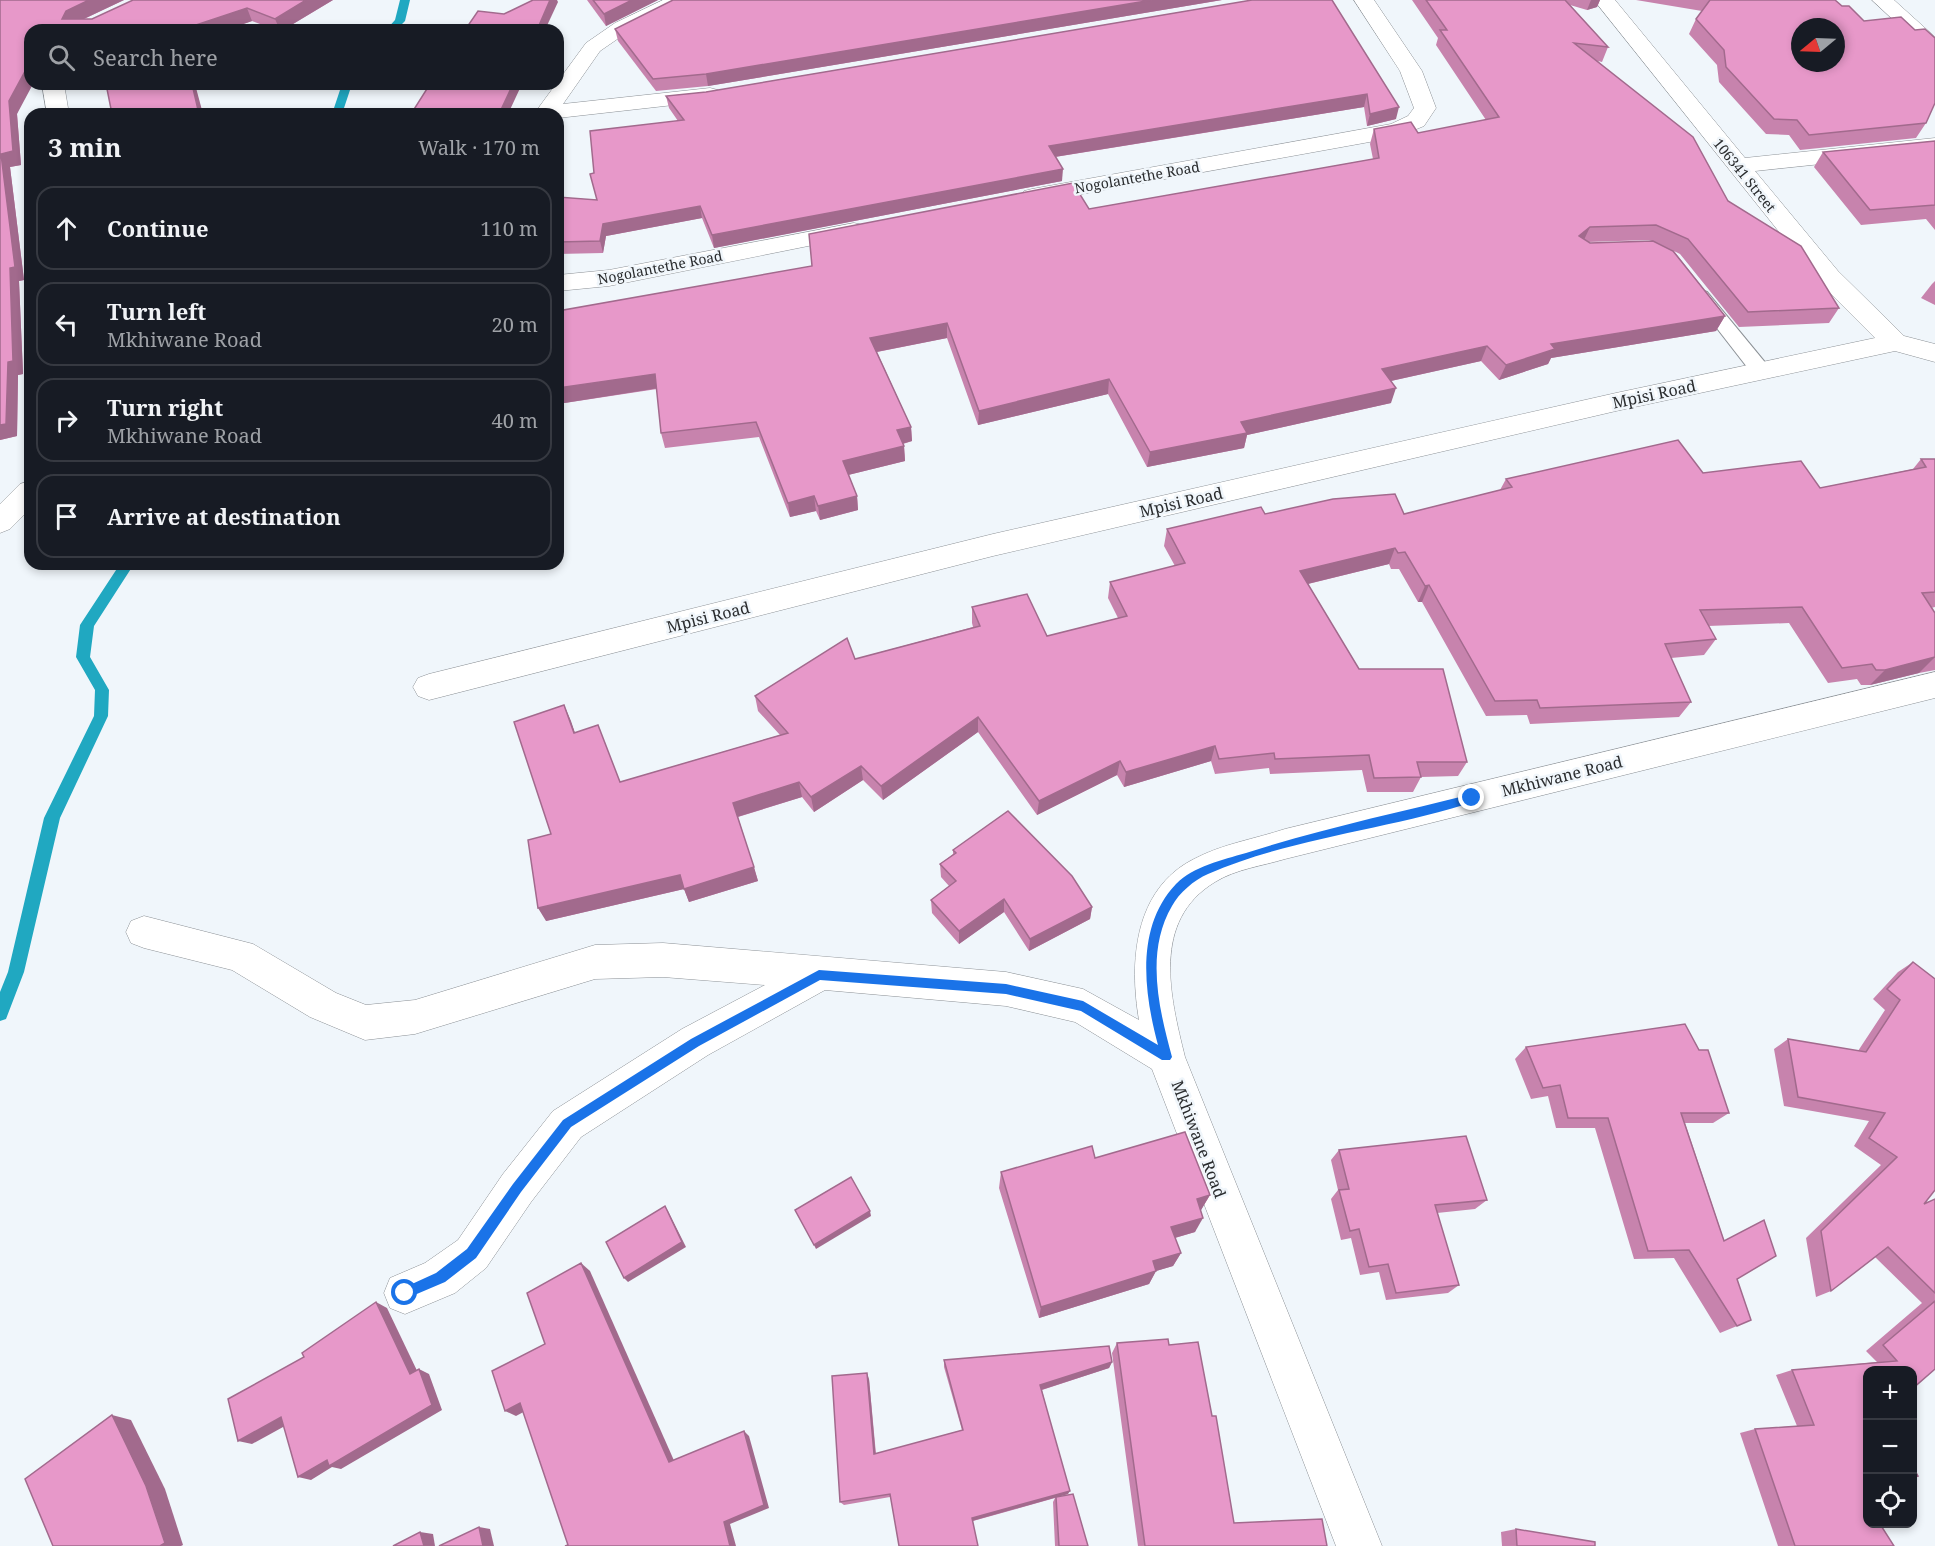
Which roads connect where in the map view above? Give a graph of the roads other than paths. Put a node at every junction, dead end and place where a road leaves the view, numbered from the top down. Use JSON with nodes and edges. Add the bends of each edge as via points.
{"nodes":[{"id":1,"x":679,"y":0,"type":"edge"},
{"id":2,"x":1364,"y":0,"type":"edge"},
{"id":3,"x":1604,"y":0,"type":"edge"},
{"id":4,"x":1882,"y":0,"type":"edge"},
{"id":5,"x":1935,"y":48,"type":"edge"},
{"id":6,"x":564,"y":87,"type":"edge"},
{"id":7,"x":54,"y":90,"type":"edge"},
{"id":8,"x":562,"y":90,"type":"edge"},
{"id":9,"x":731,"y":91,"type":"edge"},
{"id":10,"x":57,"y":108,"type":"edge"},
{"id":11,"x":549,"y":108,"type":"edge"},
{"id":12,"x":564,"y":112,"type":"edge"},
{"id":13,"x":1935,"y":145,"type":"edge"},
{"id":14,"x":1737,"y":166,"type":"junction"},
{"id":15,"x":1007,"y":201,"type":"edge"},
{"id":16,"x":878,"y":226,"type":"edge"},
{"id":17,"x":1687,"y":278,"type":"edge"},
{"id":18,"x":564,"y":282,"type":"edge"},
{"id":19,"x":1895,"y":342,"type":"junction"},
{"id":20,"x":1935,"y":353,"type":"edge"},
{"id":21,"x":1761,"y":371,"type":"junction"},
{"id":22,"x":24,"y":497,"type":"edge"},
{"id":23,"x":0,"y":522,"type":"edge"},
{"id":24,"x":1935,"y":685,"type":"edge"},
{"id":25,"x":429,"y":687,"type":"dead end"},
{"id":26,"x":144,"y":932,"type":"dead end"},
{"id":27,"x":819,"y":975,"type":"junction"},
{"id":28,"x":1166,"y":1057,"type":"junction"},
{"id":29,"x":405,"y":1293,"type":"dead end"},
{"id":30,"x":1359,"y":1546,"type":"edge"}],
"edges":[{"from":1,"to":6,"type":"street","via":[[622,27],[593,46]]},
{"from":2,"to":15,"type":"street","name":"Nogolantethe Road","via":[[1412,71],[1425,108],[1416,121],[1397,130]]},
{"from":3,"to":14,"type":"street","name":"106341 Street"},
{"from":4,"to":5,"type":"street"},
{"from":7,"to":10,"type":"street"},
{"from":8,"to":11,"type":"street"},
{"from":9,"to":12,"type":"street"},
{"from":13,"to":14,"type":"street"},
{"from":14,"to":19,"type":"street","name":"106341 Street","via":[[1829,277]]},
{"from":16,"to":18,"type":"street","name":"Nogolantethe Road","via":[[609,278]]},
{"from":17,"to":21,"type":"lane"},
{"from":19,"to":20,"type":"street","name":"Mpisi Road"},
{"from":19,"to":21,"type":"street","name":"Mpisi Road"},
{"from":21,"to":25,"type":"street","name":"Mpisi Road","via":[[993,545]]},
{"from":22,"to":23,"type":"street"},
{"from":24,"to":28,"type":"street","name":"Mkhiwane Road","via":[[1296,842],[1204,871],[1181,886],[1168,902],[1155,930],[1151,967],[1154,1009]]},
{"from":26,"to":27,"type":"street","via":[[240,956],[323,1005],[365,1023],[415,1017],[595,962],[663,960]]},
{"from":27,"to":28,"type":"street","via":[[1006,989],[1083,1006]]},
{"from":27,"to":29,"type":"street","via":[[695,1042],[567,1124],[472,1254],[440,1278]]},
{"from":28,"to":30,"type":"street","name":"Mkhiwane Road"}]}
